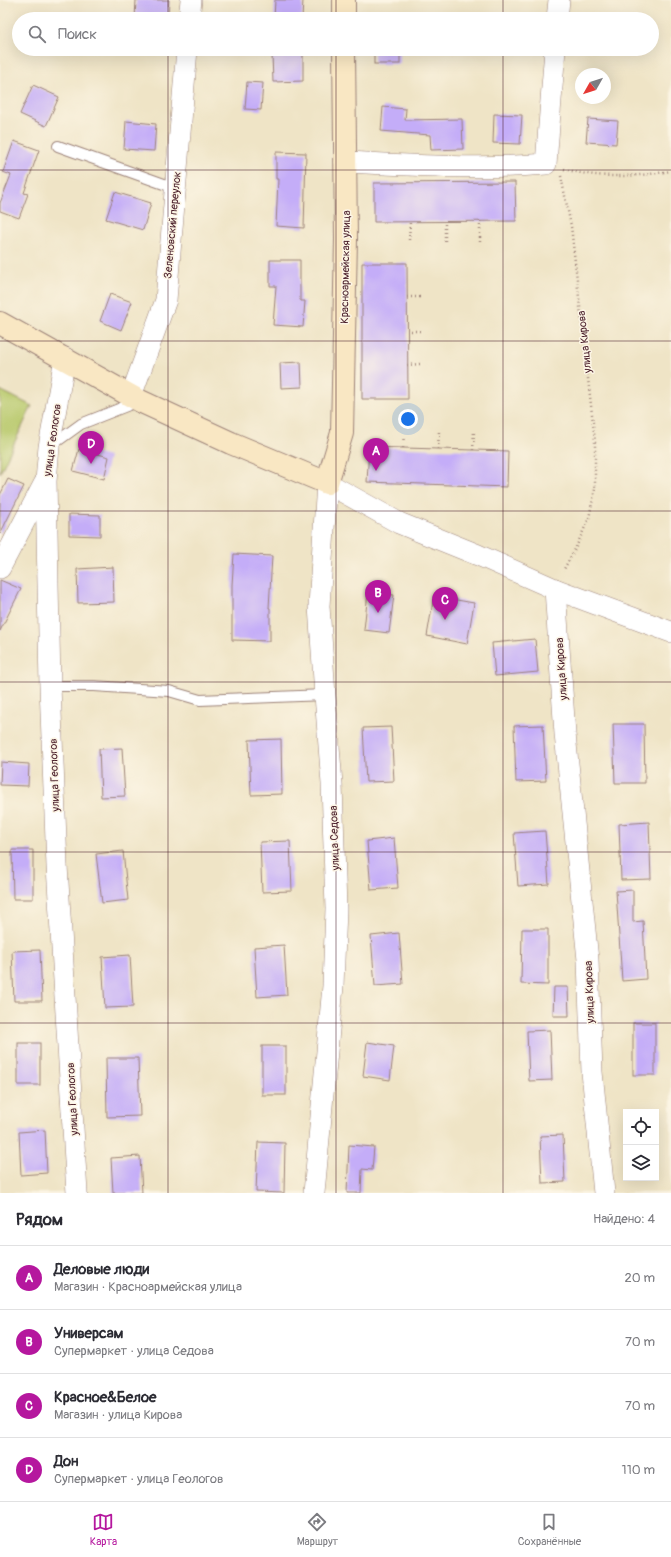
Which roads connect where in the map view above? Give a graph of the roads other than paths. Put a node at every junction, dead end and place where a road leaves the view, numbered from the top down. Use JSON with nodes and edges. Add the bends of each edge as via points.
{"nodes":[{"id":1,"x":191,"y":0,"type":"edge"},
{"id":2,"x":344,"y":0,"type":"edge"},
{"id":3,"x":559,"y":0,"type":"edge"},
{"id":4,"x":190,"y":12,"type":"edge"},
{"id":5,"x":344,"y":12,"type":"edge"},
{"id":6,"x":558,"y":12,"type":"edge"},
{"id":7,"x":186,"y":56,"type":"edge"},
{"id":8,"x":344,"y":56,"type":"edge"},
{"id":9,"x":555,"y":56,"type":"edge"},
{"id":10,"x":58,"y":146,"type":"dead end"},
{"id":11,"x":345,"y":162,"type":"junction"},
{"id":12,"x":175,"y":188,"type":"junction"},
{"id":13,"x":0,"y":323,"type":"edge"},
{"id":14,"x":65,"y":358,"type":"junction"},
{"id":15,"x":135,"y":398,"type":"junction"},
{"id":16,"x":49,"y":447,"type":"junction"},
{"id":17,"x":46,"y":481,"type":"junction"},
{"id":18,"x":327,"y":483,"type":"junction"},
{"id":19,"x":0,"y":568,"type":"edge"},
{"id":20,"x":555,"y":589,"type":"junction"},
{"id":21,"x":671,"y":632,"type":"edge"},
{"id":22,"x":50,"y":686,"type":"junction"},
{"id":23,"x":324,"y":695,"type":"junction"},
{"id":24,"x":77,"y":1193,"type":"edge"},
{"id":25,"x":314,"y":1193,"type":"edge"},
{"id":26,"x":604,"y":1193,"type":"edge"}],
"edges":[{"from":1,"to":4,"type":"street"},
{"from":2,"to":5,"type":"street"},
{"from":3,"to":6,"type":"street"},
{"from":7,"to":12,"type":"street","name":"Зеленовский переулок"},
{"from":8,"to":11,"type":"street","name":"Красноармейская улица"},
{"from":9,"to":11,"type":"street","via":[[553,166],[439,167]]},
{"from":10,"to":12,"type":"lane"},
{"from":11,"to":18,"type":"street","name":"Красноармейская улица","via":[[342,433]]},
{"from":12,"to":15,"type":"street","name":"Зеленовский переулок","via":[[166,300]]},
{"from":13,"to":14,"type":"street"},
{"from":14,"to":15,"type":"street"},
{"from":14,"to":16,"type":"street","name":"улица Геологов"},
{"from":15,"to":16,"type":"lane","via":[[81,424]]},
{"from":15,"to":18,"type":"street","via":[[230,443]]},
{"from":16,"to":17,"type":"street","name":"улица Геологов"},
{"from":17,"to":19,"type":"street"},
{"from":17,"to":22,"type":"street","name":"улица Геологов"},
{"from":18,"to":20,"type":"street","via":[[399,523]]},
{"from":18,"to":23,"type":"street","name":"улица Седова","via":[[319,606]]},
{"from":20,"to":21,"type":"street"},
{"from":20,"to":26,"type":"street","name":"улица Кирова","via":[[565,734],[588,960],[592,1072]]},
{"from":22,"to":23,"type":"lane","via":[[169,691],[200,700]]},
{"from":22,"to":24,"type":"street","name":"улица Геологов","via":[[57,866]]},
{"from":23,"to":25,"type":"street","name":"улица Седова","via":[[332,784],[336,909],[334,986]]}]}
